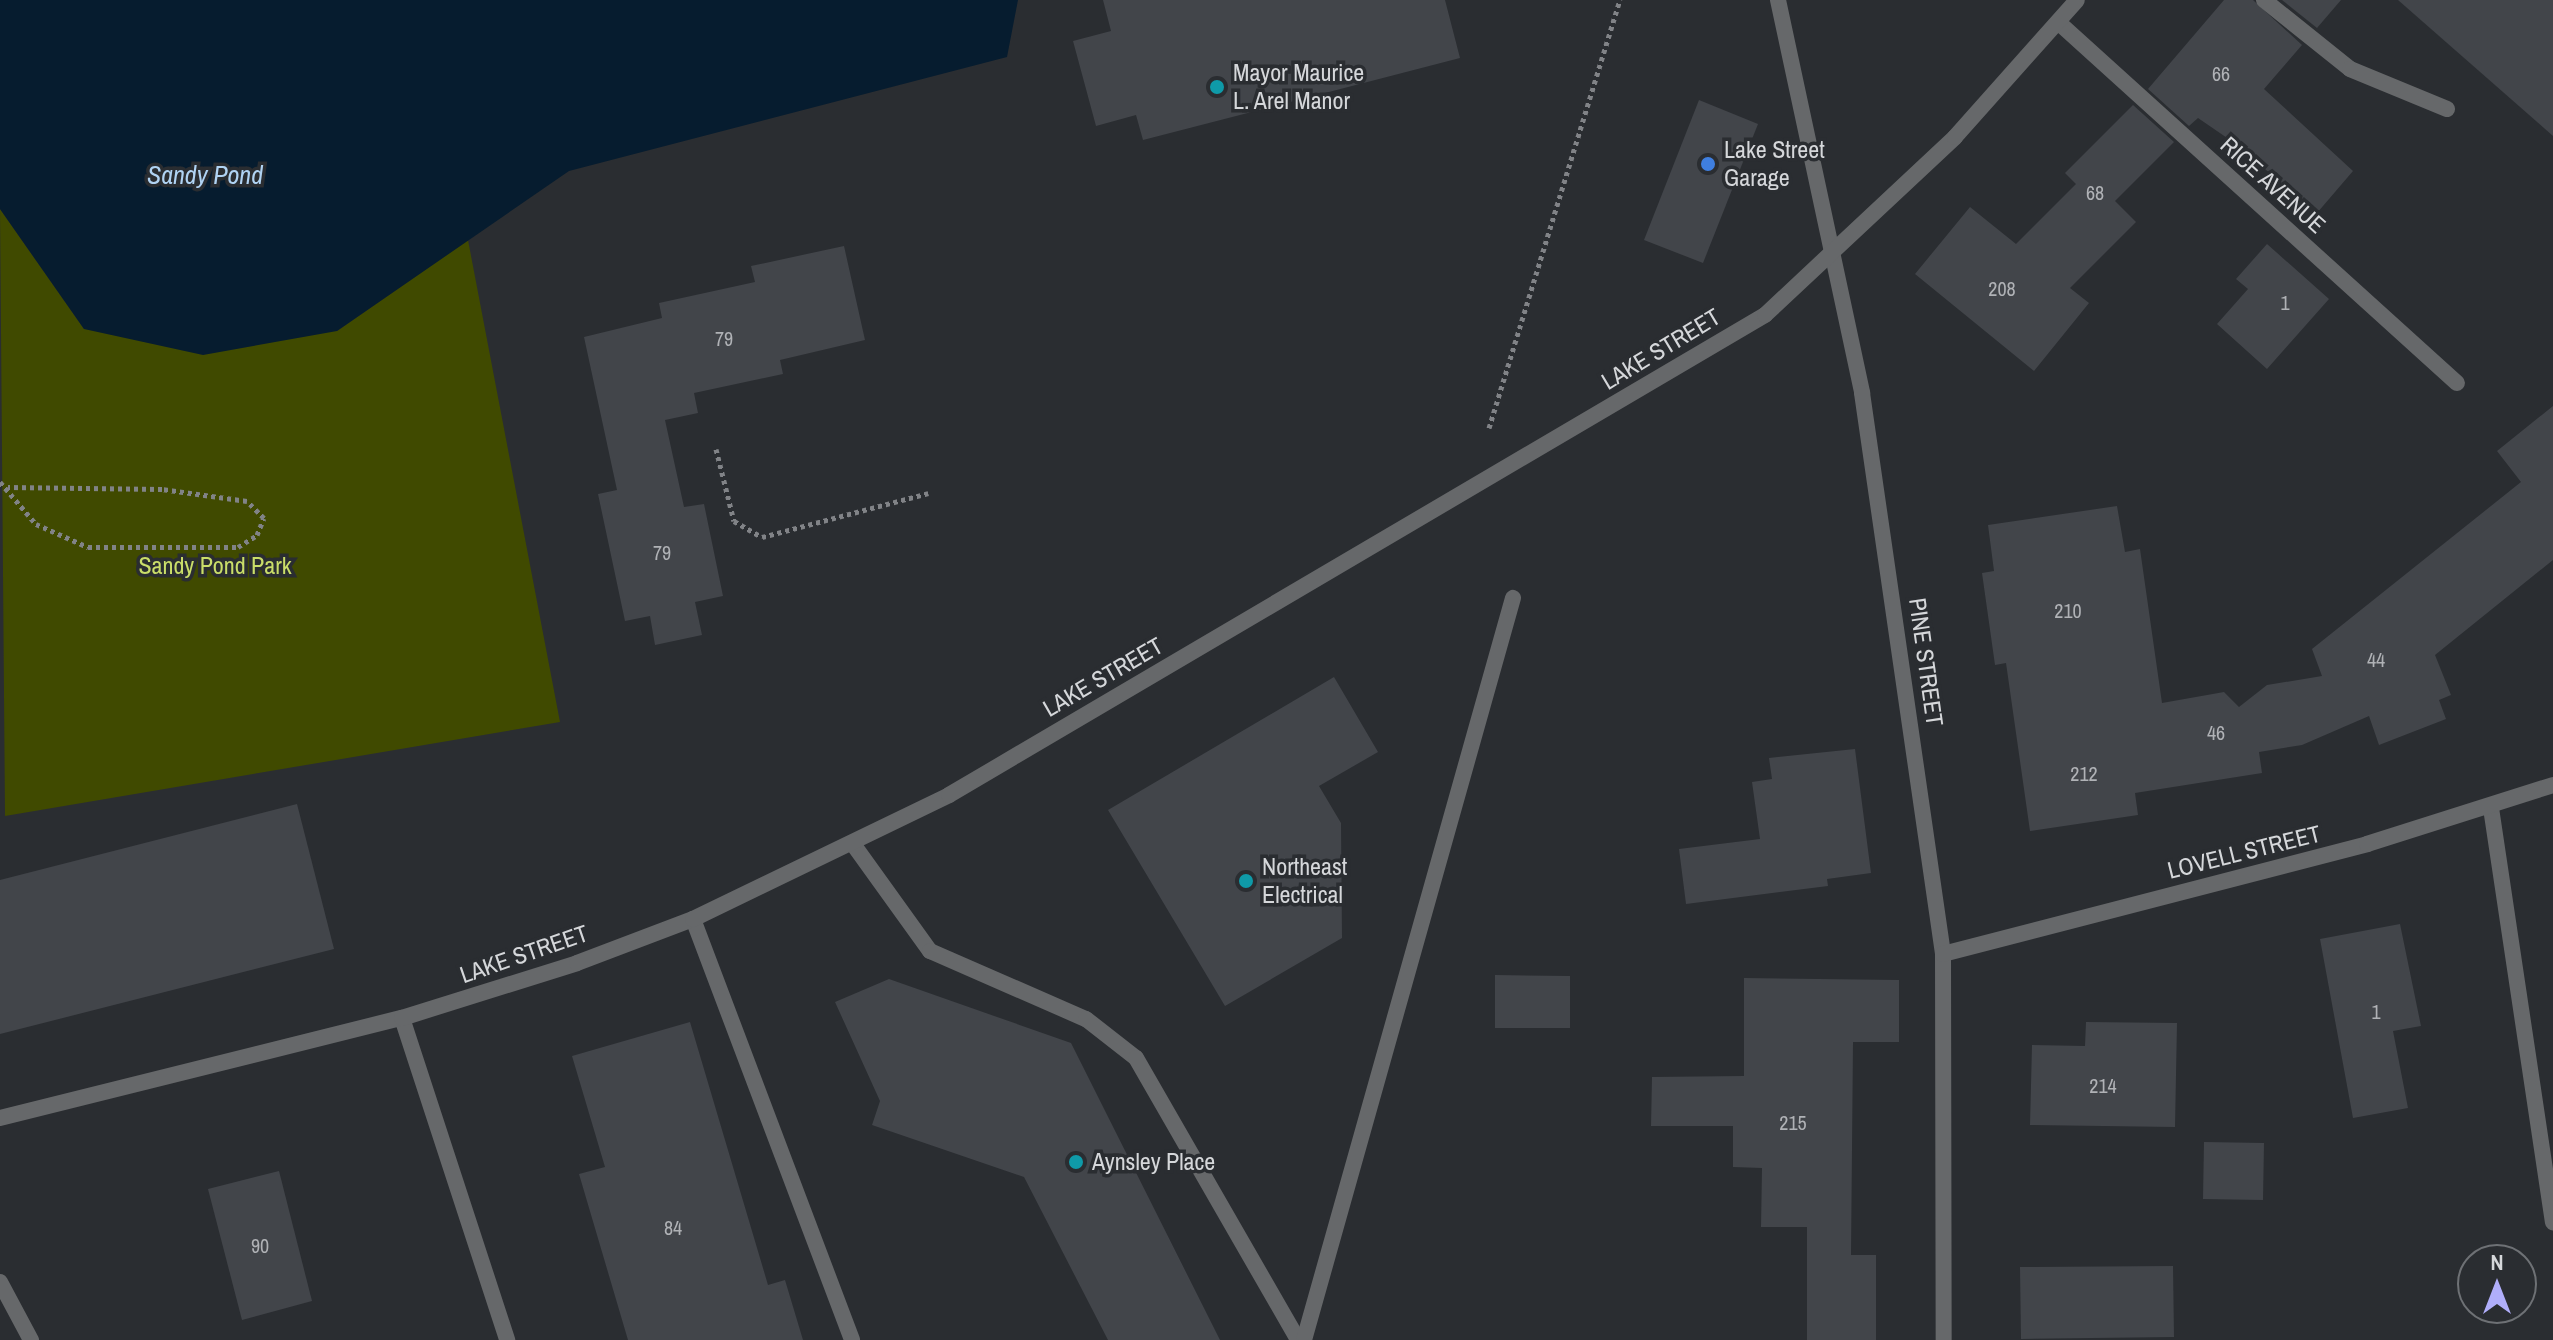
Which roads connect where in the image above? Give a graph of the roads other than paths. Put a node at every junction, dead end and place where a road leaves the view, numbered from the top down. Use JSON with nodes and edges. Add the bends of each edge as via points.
{"nodes":[{"id":1,"x":1778,"y":0,"type":"edge"},
{"id":2,"x":2077,"y":0,"type":"edge"},
{"id":3,"x":2264,"y":0,"type":"edge"},
{"id":4,"x":2058,"y":22,"type":"junction"},
{"id":5,"x":2447,"y":109,"type":"dead end"},
{"id":6,"x":1828,"y":260,"type":"junction"},
{"id":7,"x":2457,"y":383,"type":"dead end"},
{"id":8,"x":1513,"y":598,"type":"dead end"},
{"id":9,"x":2553,"y":785,"type":"edge"},
{"id":10,"x":2491,"y":808,"type":"junction"},
{"id":11,"x":853,"y":844,"type":"junction"},
{"id":12,"x":693,"y":919,"type":"junction"},
{"id":13,"x":1943,"y":954,"type":"junction"},
{"id":14,"x":402,"y":1018,"type":"junction"},
{"id":15,"x":0,"y":1118,"type":"edge"},
{"id":16,"x":2553,"y":1222,"type":"edge"},
{"id":17,"x":0,"y":1282,"type":"edge"},
{"id":18,"x":31,"y":1340,"type":"edge"},
{"id":19,"x":507,"y":1340,"type":"edge"},
{"id":20,"x":852,"y":1340,"type":"edge"},
{"id":21,"x":1301,"y":1340,"type":"edge"},
{"id":22,"x":1944,"y":1340,"type":"edge"}],
"edges":[{"from":1,"to":6,"type":"street","name":"PINE STREET"},
{"from":2,"to":4,"type":"street","name":"LAKE STREET"},
{"from":3,"to":5,"type":"street","via":[[2350,69]]},
{"from":4,"to":6,"type":"street","name":"LAKE STREET","via":[[1955,137]]},
{"from":4,"to":7,"type":"street","name":"RICE AVENUE"},
{"from":6,"to":11,"type":"street","name":"LAKE STREET","via":[[1738,331],[1030,749]]},
{"from":6,"to":13,"type":"street","name":"PINE STREET","via":[[1862,393]]},
{"from":8,"to":21,"type":"street"},
{"from":9,"to":10,"type":"street","name":"LOVELL STREET"},
{"from":10,"to":13,"type":"street","name":"LOVELL STREET"},
{"from":10,"to":16,"type":"street"},
{"from":11,"to":12,"type":"street","name":"LAKE STREET"},
{"from":11,"to":21,"type":"street","via":[[930,951],[1086,1019],[1136,1058]]},
{"from":12,"to":14,"type":"street","name":"LAKE STREET"},
{"from":12,"to":20,"type":"street"},
{"from":13,"to":22,"type":"street","name":"PINE STREET"},
{"from":14,"to":15,"type":"street","name":"LAKE STREET"},
{"from":14,"to":19,"type":"street"},
{"from":17,"to":18,"type":"street"}]}
